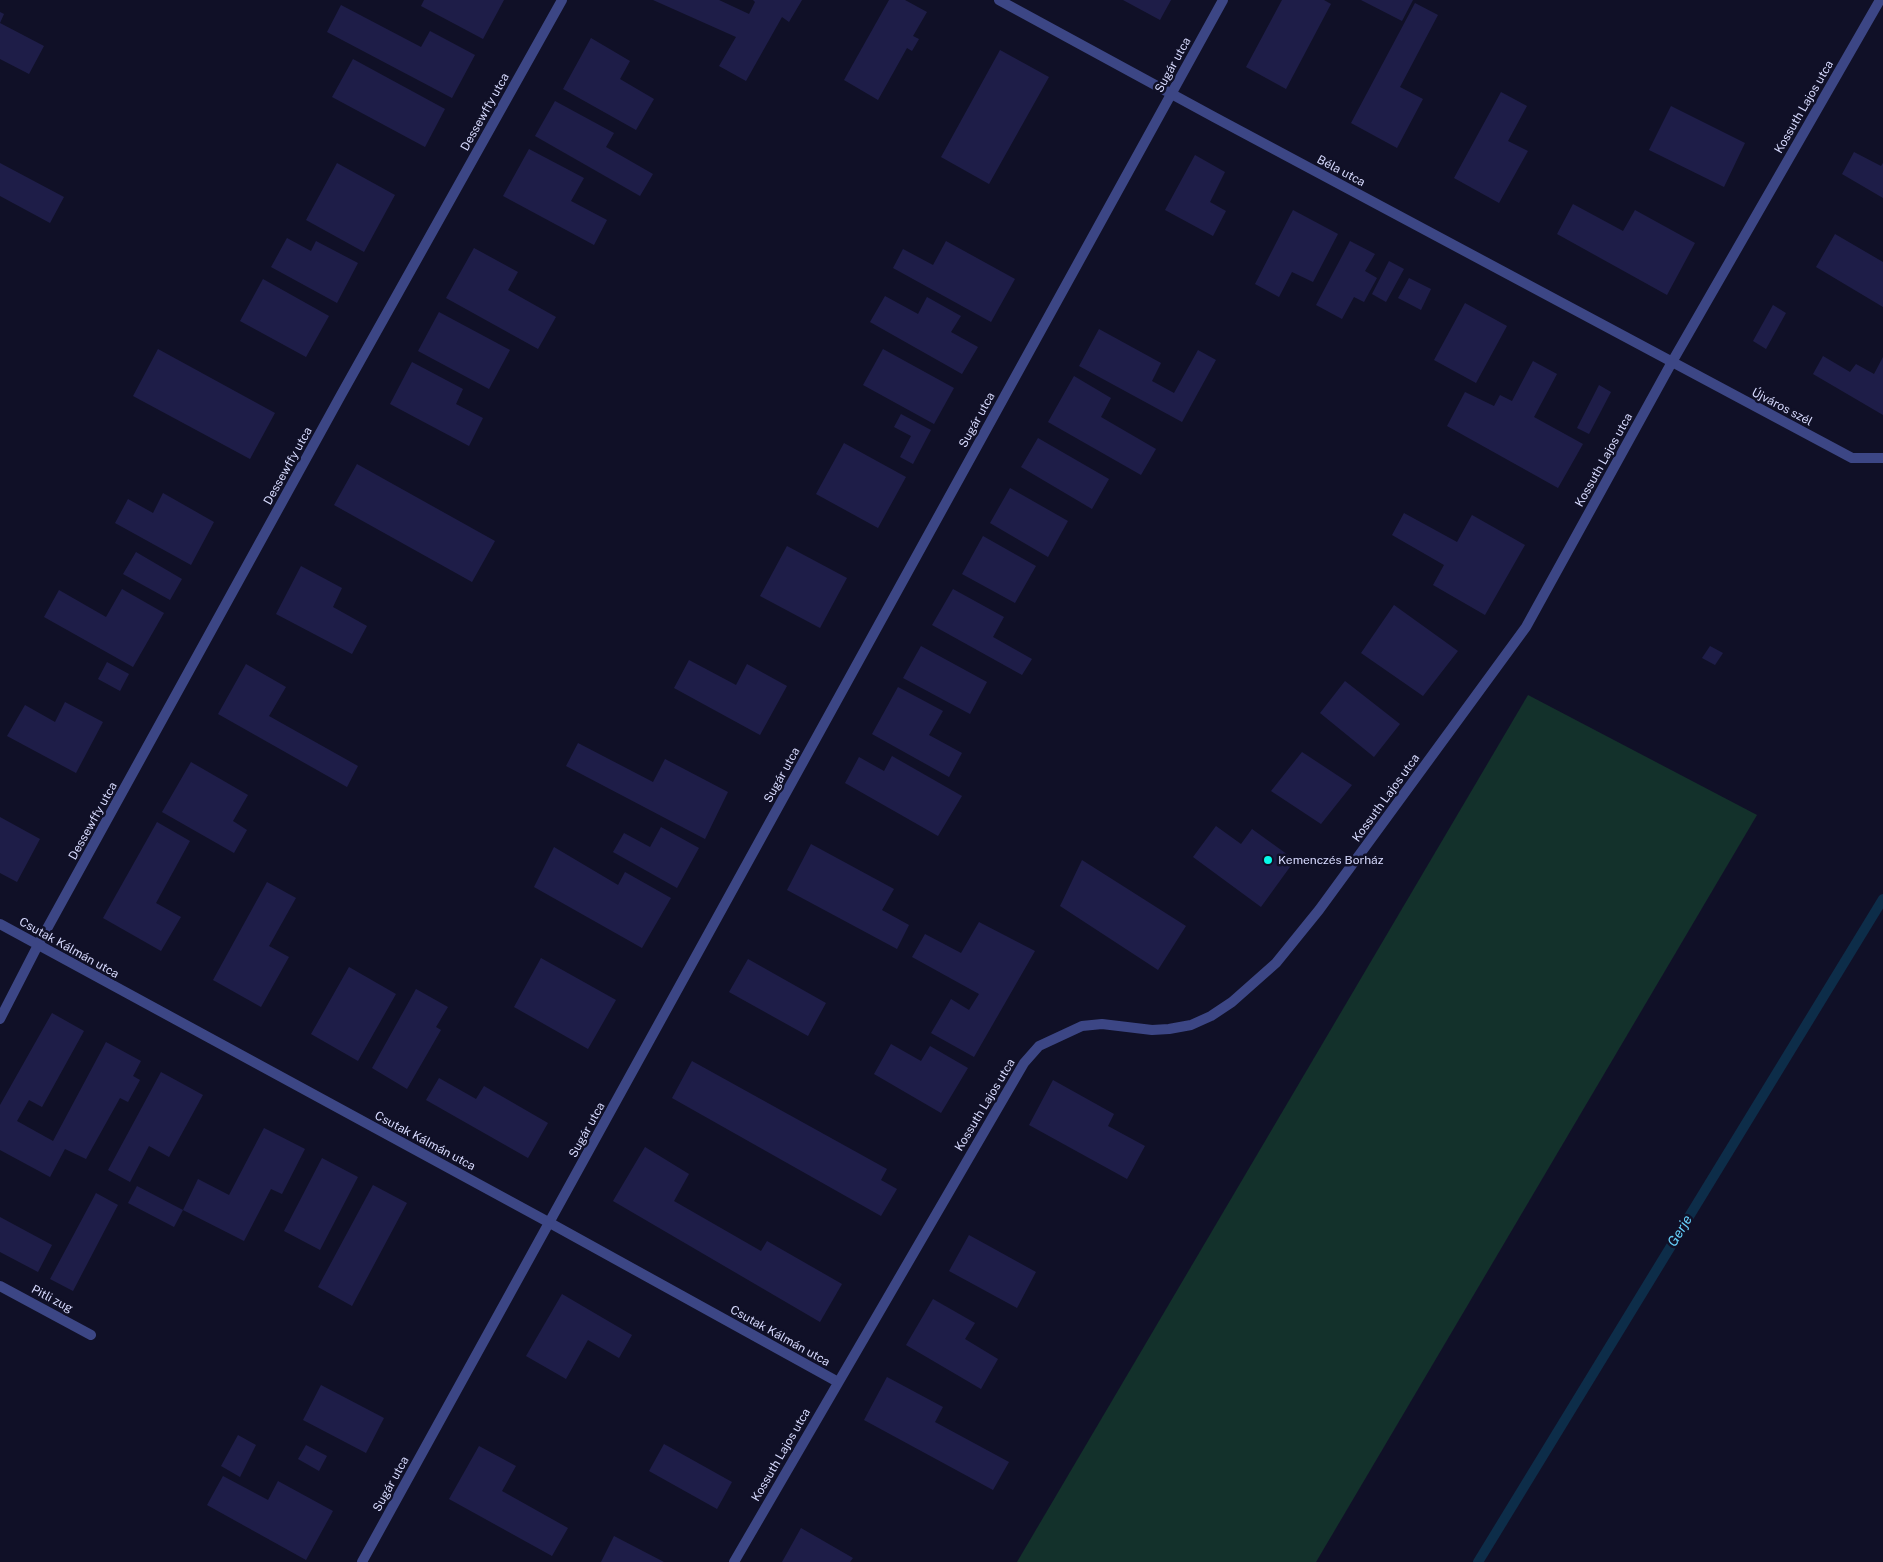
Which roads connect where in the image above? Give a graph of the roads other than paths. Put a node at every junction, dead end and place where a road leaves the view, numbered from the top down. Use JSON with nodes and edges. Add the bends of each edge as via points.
{"nodes":[{"id":1,"x":562,"y":0,"type":"edge"},
{"id":2,"x":999,"y":0,"type":"edge"},
{"id":3,"x":1223,"y":0,"type":"edge"},
{"id":4,"x":1880,"y":0,"type":"edge"},
{"id":5,"x":1171,"y":93,"type":"junction"},
{"id":6,"x":1672,"y":362,"type":"junction"},
{"id":7,"x":1883,"y":458,"type":"edge"},
{"id":8,"x":0,"y":924,"type":"edge"},
{"id":9,"x":38,"y":945,"type":"junction"},
{"id":10,"x":0,"y":1019,"type":"edge"},
{"id":11,"x":550,"y":1223,"type":"junction"},
{"id":12,"x":0,"y":1286,"type":"edge"},
{"id":13,"x":92,"y":1334,"type":"dead end"},
{"id":14,"x":838,"y":1382,"type":"junction"},
{"id":15,"x":362,"y":1562,"type":"edge"},
{"id":16,"x":734,"y":1562,"type":"edge"}],
"edges":[{"from":1,"to":9,"type":"street","name":"Dessewffy utca"},
{"from":2,"to":5,"type":"street","name":"Béla utca"},
{"from":3,"to":5,"type":"street","name":"Sugár utca"},
{"from":4,"to":6,"type":"street","name":"Kossuth Lajos utca"},
{"from":5,"to":6,"type":"street","name":"Béla utca"},
{"from":5,"to":11,"type":"street","name":"Sugár utca"},
{"from":6,"to":7,"type":"street","name":"Újváros szél","via":[[1852,458]]},
{"from":6,"to":14,"type":"street","name":"Kossuth Lajos utca","via":[[1526,627],[1276,964],[1232,1002],[1191,1025],[1152,1030],[1102,1024],[1082,1026],[1040,1046],[1024,1063]]},
{"from":8,"to":9,"type":"street","name":"Csutak Kálmán utca"},
{"from":9,"to":10,"type":"street"},
{"from":9,"to":11,"type":"street","name":"Csutak Kálmán utca"},
{"from":11,"to":14,"type":"street","name":"Csutak Kálmán utca"},
{"from":11,"to":15,"type":"street","name":"Sugár utca"},
{"from":12,"to":13,"type":"street","name":"Pitli zug"},
{"from":14,"to":16,"type":"street","name":"Kossuth Lajos utca"}]}
